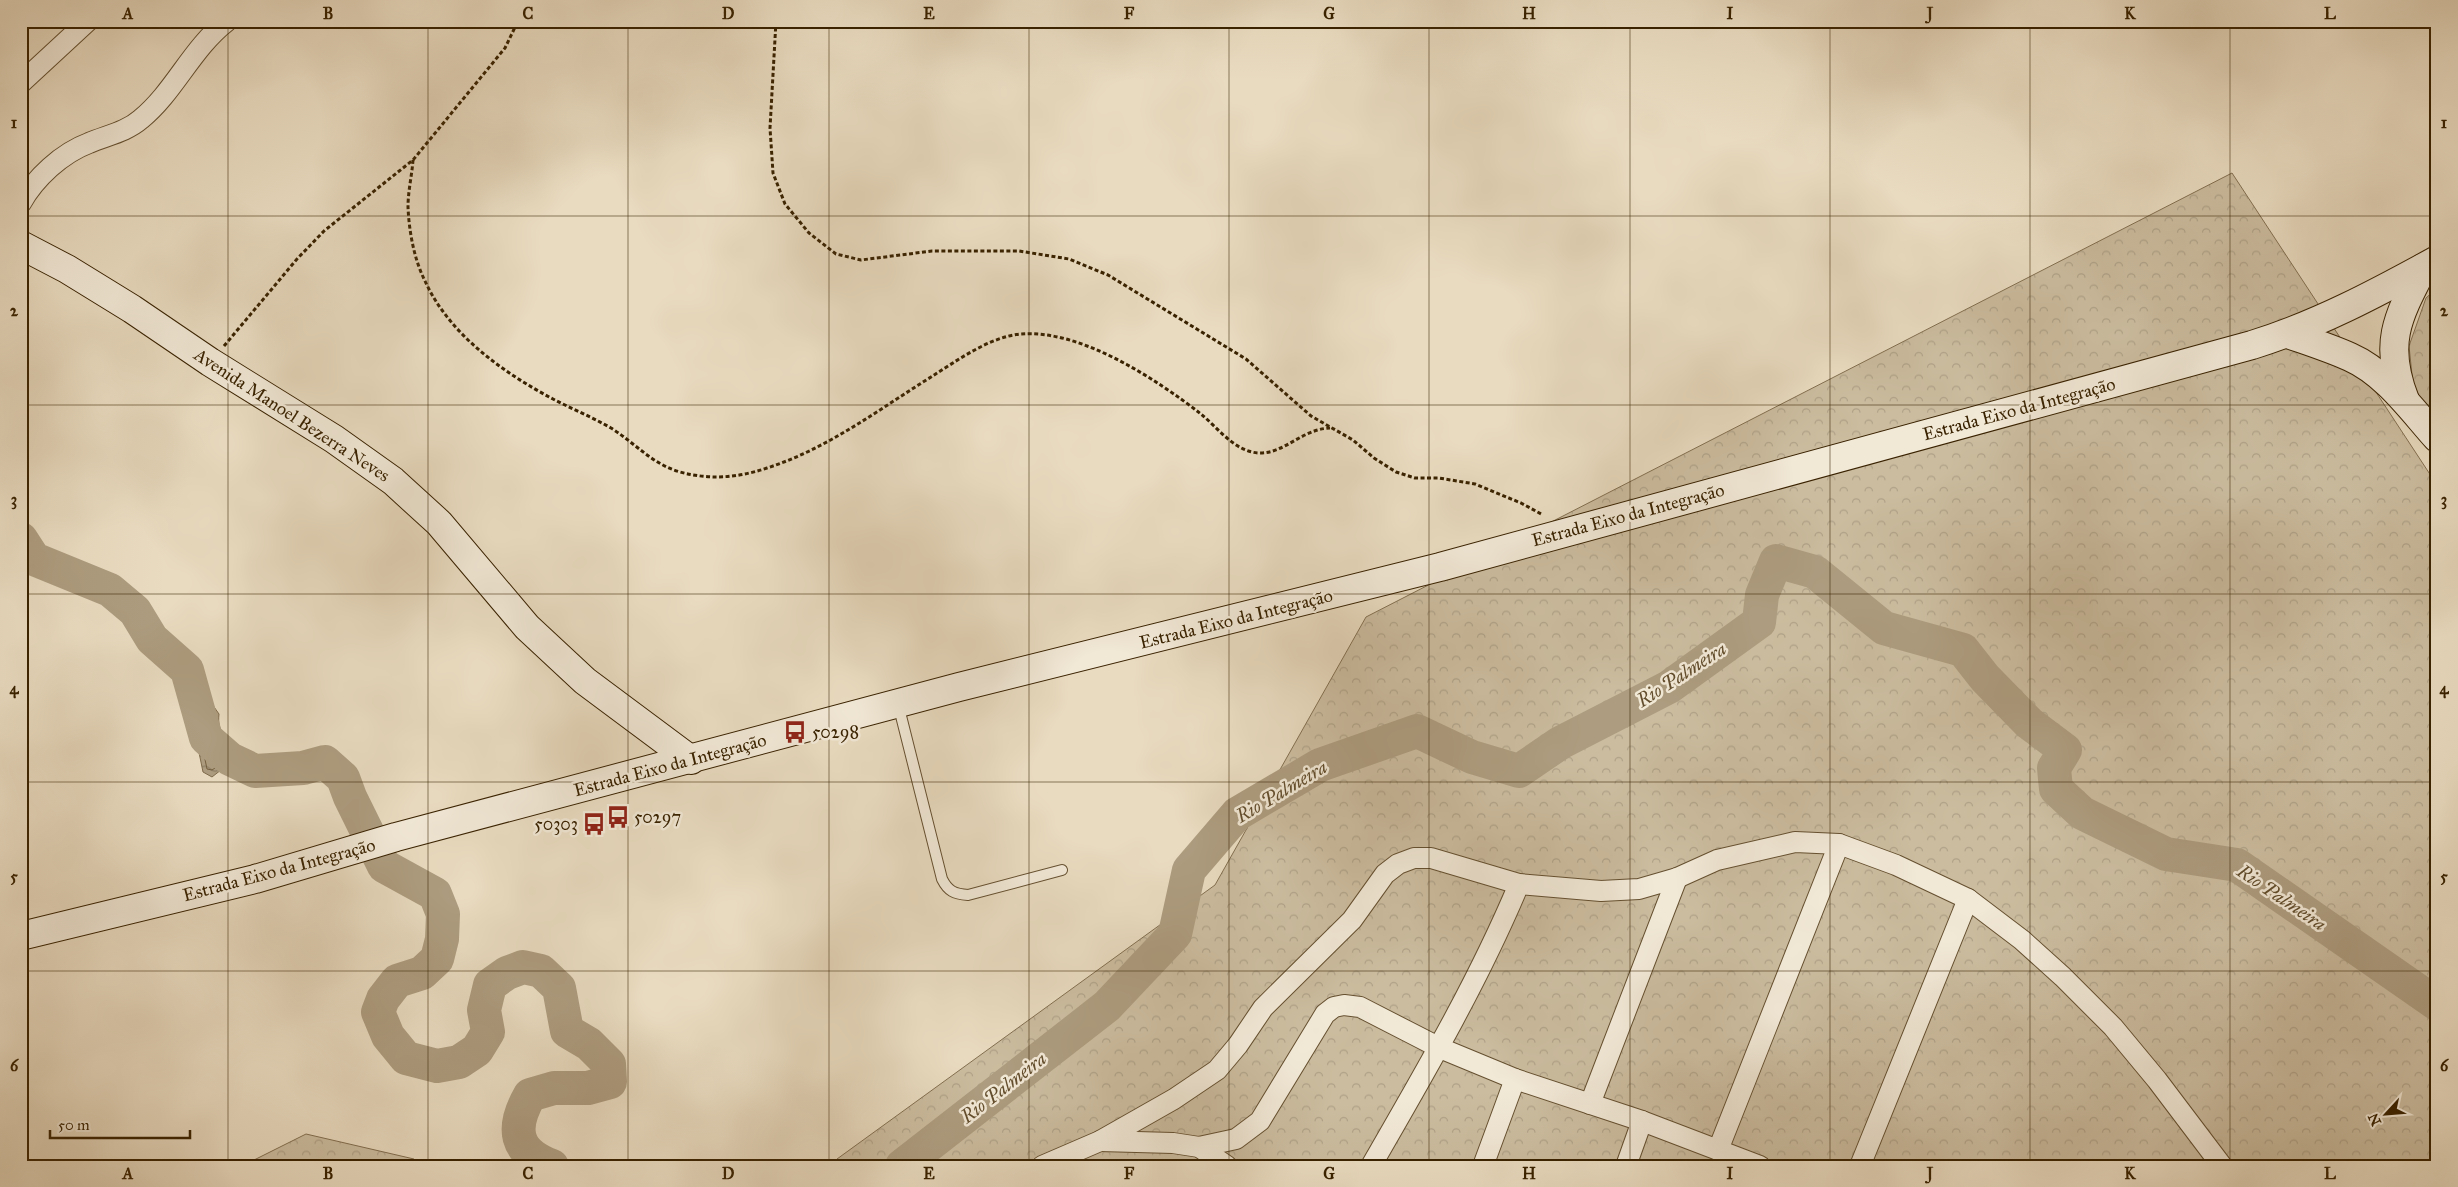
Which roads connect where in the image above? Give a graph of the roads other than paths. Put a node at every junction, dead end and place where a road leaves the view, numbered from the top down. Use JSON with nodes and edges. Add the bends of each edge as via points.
{"nodes":[{"id":1,"x":88,"y":21,"type":"edge"},
{"id":2,"x":227,"y":21,"type":"edge"},
{"id":3,"x":21,"y":83,"type":"edge"},
{"id":4,"x":21,"y":203,"type":"edge"},
{"id":5,"x":21,"y":245,"type":"edge"},
{"id":6,"x":2430,"y":264,"type":"edge"},
{"id":7,"x":2288,"y":334,"type":"junction"},
{"id":8,"x":2407,"y":404,"type":"junction"},
{"id":9,"x":2437,"y":438,"type":"edge"},
{"id":10,"x":898,"y":704,"type":"junction"},
{"id":11,"x":691,"y":760,"type":"junction"},
{"id":12,"x":1840,"y":844,"type":"junction"},
{"id":13,"x":1062,"y":870,"type":"dead end"},
{"id":14,"x":1677,"y":878,"type":"junction"},
{"id":15,"x":1519,"y":884,"type":"junction"},
{"id":16,"x":1968,"y":899,"type":"junction"},
{"id":17,"x":21,"y":936,"type":"edge"},
{"id":18,"x":1440,"y":1048,"type":"junction"},
{"id":19,"x":1515,"y":1079,"type":"junction"},
{"id":20,"x":1590,"y":1104,"type":"junction"},
{"id":21,"x":1642,"y":1122,"type":"junction"},
{"id":22,"x":1100,"y":1142,"type":"junction"},
{"id":23,"x":1199,"y":1147,"type":"junction"},
{"id":24,"x":1718,"y":1150,"type":"junction"},
{"id":25,"x":1042,"y":1166,"type":"edge"},
{"id":26,"x":1227,"y":1166,"type":"edge"},
{"id":27,"x":1371,"y":1166,"type":"edge"},
{"id":28,"x":1484,"y":1166,"type":"edge"},
{"id":29,"x":1626,"y":1166,"type":"edge"},
{"id":30,"x":1760,"y":1166,"type":"edge"},
{"id":31,"x":1860,"y":1166,"type":"edge"},
{"id":32,"x":2222,"y":1166,"type":"edge"}],
"edges":[{"from":1,"to":3,"type":"street"},
{"from":2,"to":4,"type":"street","via":[[192,55],[163,97],[141,119],[128,129],[72,151],[28,190]]},
{"from":5,"to":11,"type":"main road","name":"Avenida Manoel Bezerra Neves","via":[[92,284],[334,439],[392,481],[439,523],[527,627],[585,681]]},
{"from":6,"to":7,"type":"main road","name":"Estrada Eixo da Integração","via":[[2352,306]]},
{"from":6,"to":8,"type":"main road","via":[[2398,319],[2393,340],[2397,379]]},
{"from":7,"to":8,"type":"main road","via":[[2352,357],[2390,385]]},
{"from":7,"to":10,"type":"main road","name":"Estrada Eixo da Integração","via":[[1300,604]]},
{"from":8,"to":9,"type":"main road"},
{"from":10,"to":11,"type":"main road","name":"Estrada Eixo da Integração"},
{"from":10,"to":13,"type":"lane","via":[[942,879],[947,888],[956,894],[968,895]]},
{"from":11,"to":17,"type":"main road","name":"Estrada Eixo da Integração","via":[[396,837],[255,879]]},
{"from":12,"to":14,"type":"street","via":[[1795,842],[1757,849],[1717,860]]},
{"from":12,"to":16,"type":"street","via":[[1896,865]]},
{"from":12,"to":24,"type":"street"},
{"from":14,"to":15,"type":"street","via":[[1639,889],[1601,891]]},
{"from":14,"to":20,"type":"street"},
{"from":15,"to":18,"type":"street","via":[[1506,917]]},
{"from":15,"to":22,"type":"street","via":[[1431,858],[1414,858],[1398,864],[1385,874],[1352,920],[1263,1008],[1217,1070]]},
{"from":16,"to":31,"type":"street"},
{"from":16,"to":32,"type":"street","via":[[2022,940],[2113,1027]]},
{"from":18,"to":19,"type":"street"},
{"from":18,"to":23,"type":"street","via":[[1360,1007],[1334,1007],[1317,1026],[1260,1121],[1236,1139]]},
{"from":18,"to":27,"type":"street"},
{"from":19,"to":20,"type":"street"},
{"from":19,"to":28,"type":"street"},
{"from":20,"to":21,"type":"street"},
{"from":21,"to":24,"type":"street"},
{"from":21,"to":29,"type":"street"},
{"from":22,"to":23,"type":"street","via":[[1173,1143]]},
{"from":22,"to":25,"type":"street"},
{"from":23,"to":26,"type":"street"},
{"from":24,"to":30,"type":"street"}]}
